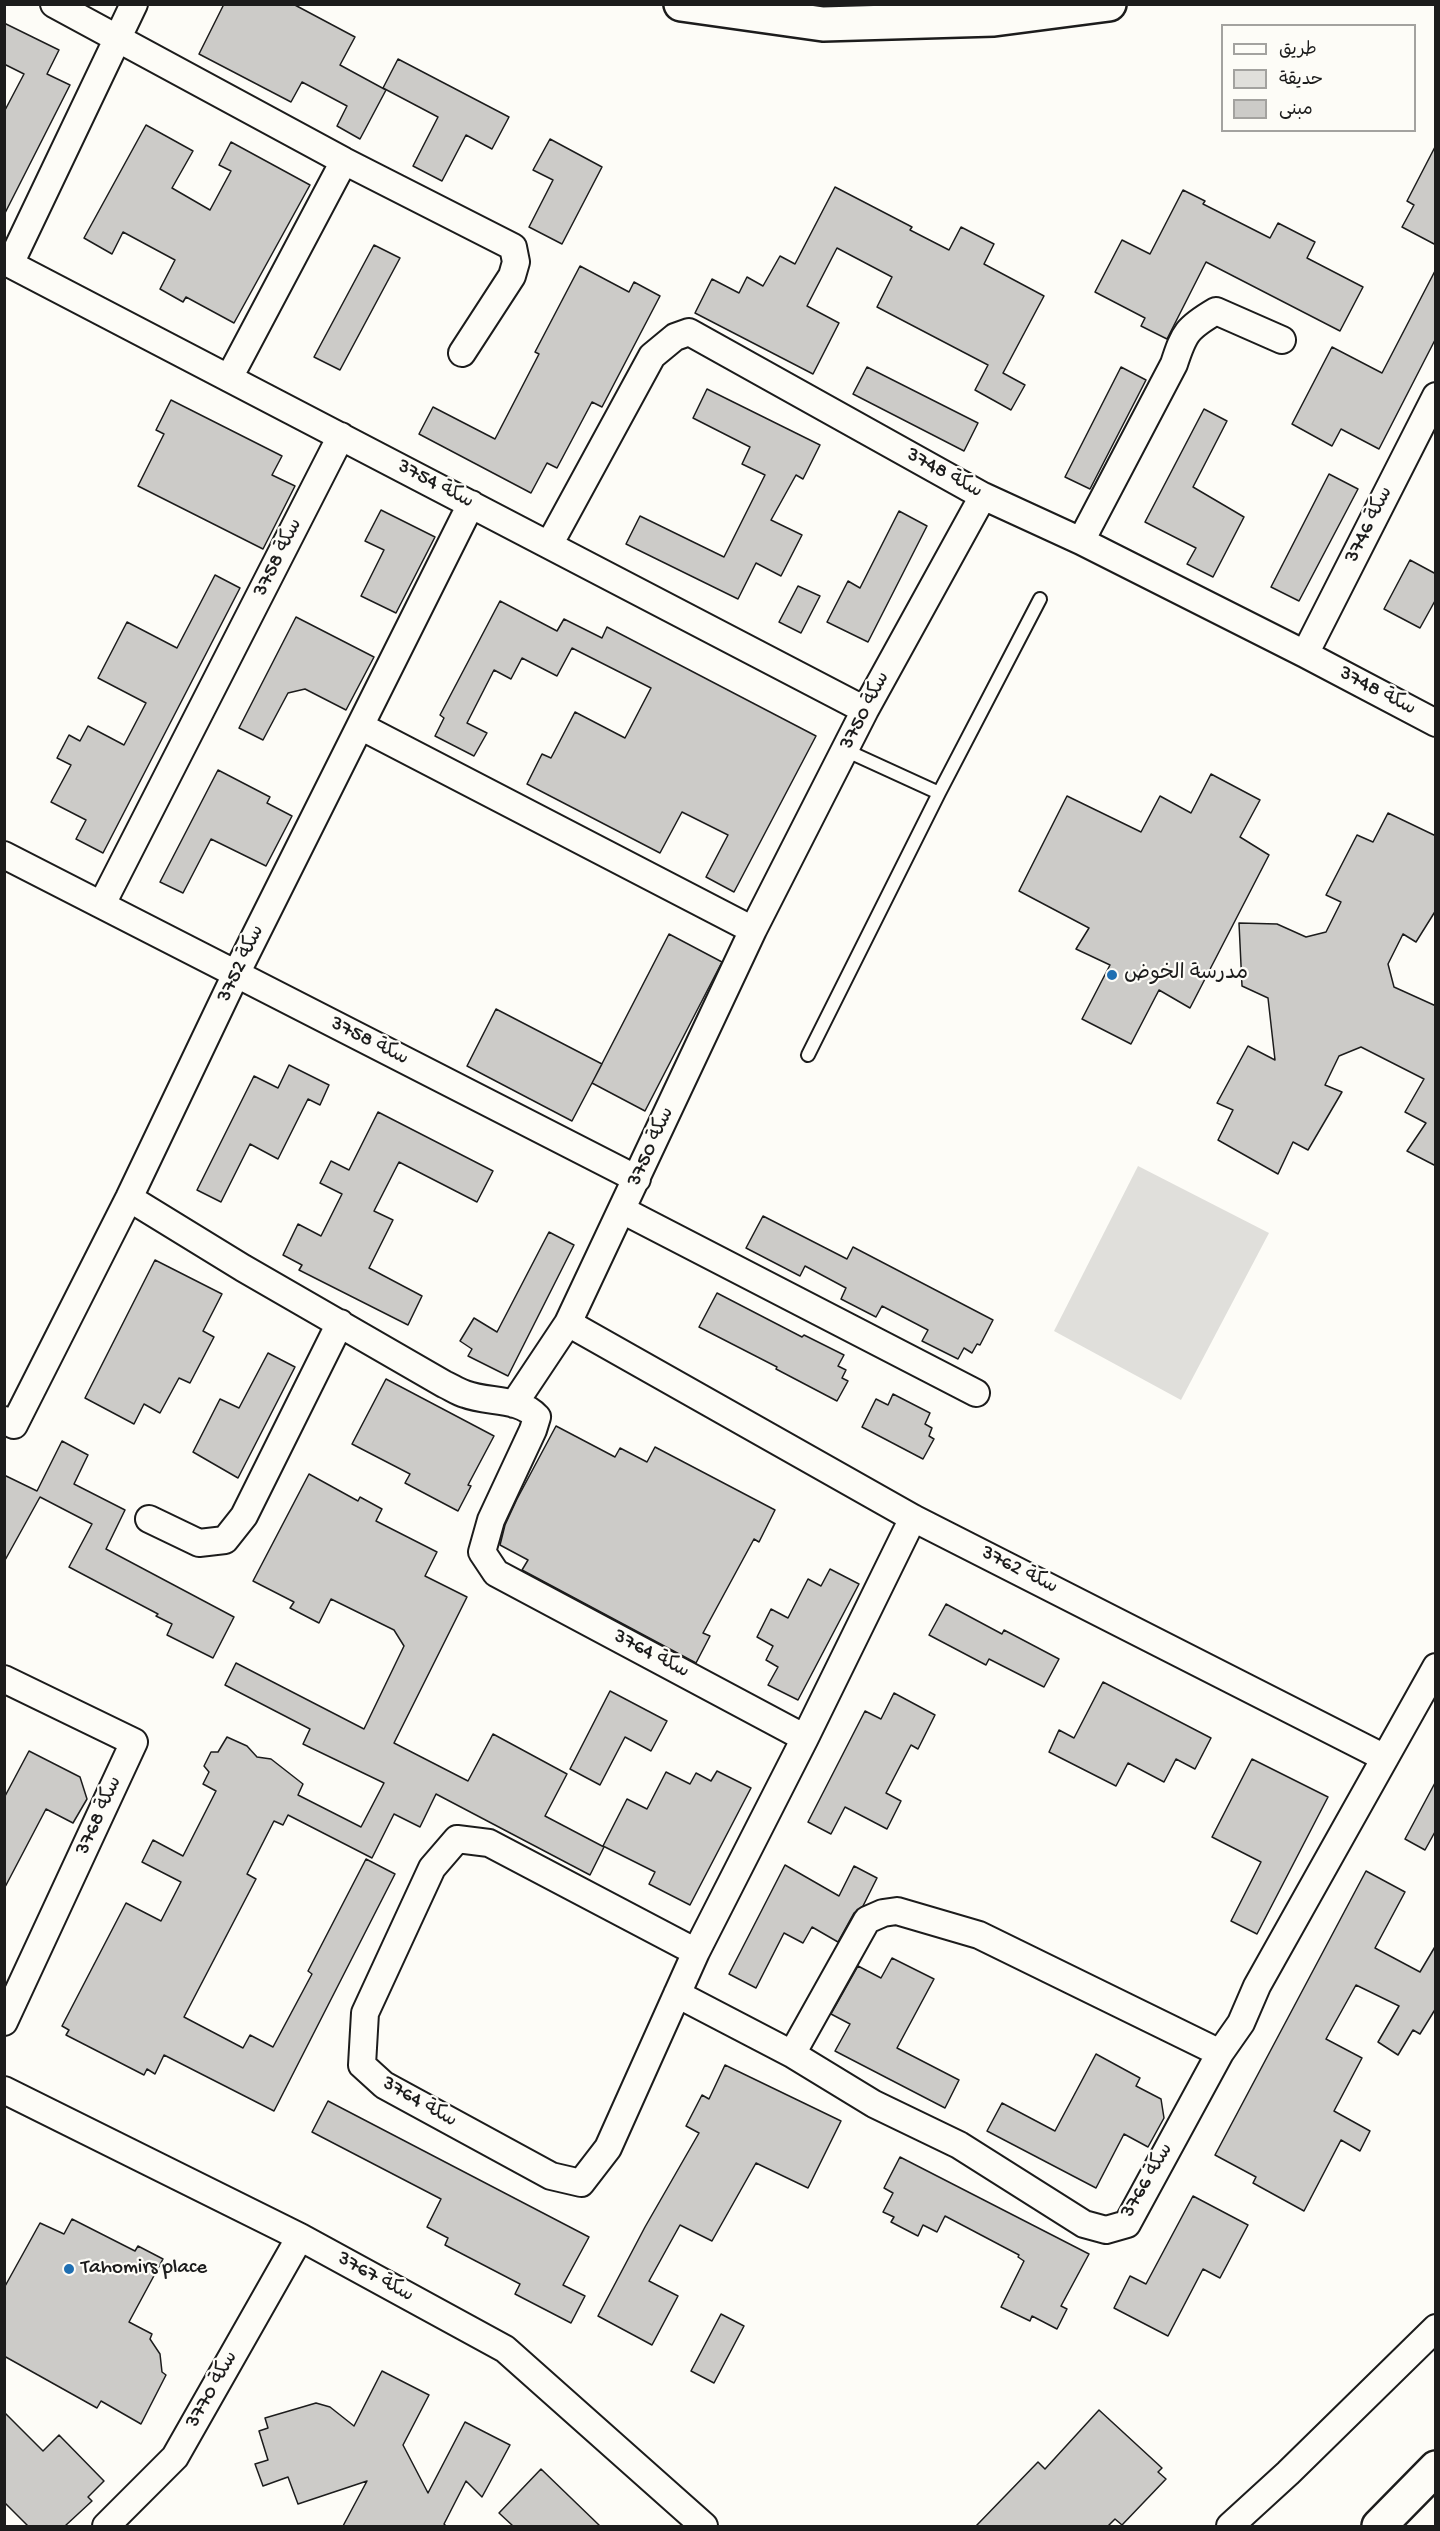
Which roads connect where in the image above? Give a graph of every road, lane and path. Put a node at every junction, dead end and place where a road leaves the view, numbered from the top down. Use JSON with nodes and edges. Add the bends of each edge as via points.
{"nodes":[{"id":1,"x":54,"y":4,"type":"edge"},
{"id":2,"x":134,"y":4,"type":"edge"},
{"id":3,"x":681,"y":4,"type":"edge"},
{"id":4,"x":1108,"y":4,"type":"edge"},
{"id":5,"x":117,"y":37,"type":"junction"},
{"id":6,"x":345,"y":161,"type":"junction"},
{"id":7,"x":7,"y":262,"type":"edge"},
{"id":8,"x":1282,"y":340,"type":"dead end"},
{"id":9,"x":462,"y":353,"type":"dead end"},
{"id":10,"x":229,"y":378,"type":"junction"},
{"id":11,"x":1436,"y":396,"type":"edge"},
{"id":12,"x":341,"y":436,"type":"junction"},
{"id":13,"x":983,"y":496,"type":"junction"},
{"id":14,"x":471,"y":504,"type":"junction"},
{"id":15,"x":1081,"y":542,"type":"junction"},
{"id":16,"x":549,"y":545,"type":"junction"},
{"id":17,"x":1040,"y":599,"type":"dead end"},
{"id":18,"x":1305,"y":654,"type":"junction"},
{"id":19,"x":865,"y":710,"type":"junction"},
{"id":20,"x":1436,"y":723,"type":"edge"},
{"id":21,"x":360,"y":726,"type":"junction"},
{"id":22,"x":844,"y":750,"type":"junction"},
{"id":23,"x":939,"y":793,"type":"junction"},
{"id":24,"x":4,"y":855,"type":"edge"},
{"id":25,"x":102,"y":904,"type":"junction"},
{"id":26,"x":753,"y":930,"type":"junction"},
{"id":27,"x":236,"y":975,"type":"junction"},
{"id":28,"x":808,"y":1055,"type":"dead end"},
{"id":29,"x":637,"y":1179,"type":"junction"},
{"id":30,"x":129,"y":1198,"type":"junction"},
{"id":31,"x":622,"y":1210,"type":"junction"},
{"id":32,"x":340,"y":1323,"type":"junction"},
{"id":33,"x":568,"y":1323,"type":"junction"},
{"id":34,"x":976,"y":1393,"type":"dead end"},
{"id":35,"x":514,"y":1404,"type":"junction"},
{"id":36,"x":9,"y":1422,"type":"edge"},
{"id":37,"x":913,"y":1518,"type":"junction"},
{"id":38,"x":149,"y":1520,"type":"dead end"},
{"id":39,"x":1436,"y":1667,"type":"edge"},
{"id":40,"x":4,"y":1679,"type":"edge"},
{"id":41,"x":806,"y":1737,"type":"junction"},
{"id":42,"x":1385,"y":1758,"type":"junction"},
{"id":43,"x":696,"y":1952,"type":"junction"},
{"id":44,"x":677,"y":1994,"type":"junction"},
{"id":45,"x":4,"y":2022,"type":"edge"},
{"id":46,"x":1220,"y":2053,"type":"junction"},
{"id":47,"x":792,"y":2054,"type":"junction"},
{"id":48,"x":4,"y":2090,"type":"edge"},
{"id":49,"x":300,"y":2238,"type":"junction"},
{"id":50,"x":1436,"y":2328,"type":"edge"},
{"id":51,"x":1436,"y":2468,"type":"edge"},
{"id":52,"x":106,"y":2526,"type":"edge"},
{"id":53,"x":704,"y":2526,"type":"edge"},
{"id":54,"x":1230,"y":2526,"type":"edge"},
{"id":55,"x":1379,"y":2526,"type":"edge"}],
"edges":[{"from":1,"to":5,"type":"street"},
{"from":2,"to":5,"type":"street"},
{"from":3,"to":4,"type":"street","via":[[823,24],[994,19]]},
{"from":5,"to":6,"type":"street"},
{"from":5,"to":7,"type":"street"},
{"from":6,"to":9,"type":"street","via":[[513,247],[516,262],[512,276]]},
{"from":6,"to":10,"type":"street"},
{"from":7,"to":10,"type":"street","name":"سكة 3754"},
{"from":8,"to":15,"type":"street","via":[[1216,311],[1192,325]]},
{"from":10,"to":12,"type":"street","name":"سكة 3754"},
{"from":11,"to":18,"type":"street","name":"سكة 3746"},
{"from":12,"to":14,"type":"street","name":"سكة 3754"},
{"from":12,"to":25,"type":"street","name":"سكة 3758"},
{"from":13,"to":15,"type":"street","name":"سكة 3748"},
{"from":13,"to":16,"type":"street","name":"سكة 3748","via":[[689,332],[675,337],[652,356]]},
{"from":13,"to":19,"type":"street","name":"سكة 3750"},
{"from":14,"to":16,"type":"street","name":"سكة 3754"},
{"from":14,"to":21,"type":"street","name":"سكة 3752"},
{"from":15,"to":18,"type":"street","name":"سكة 3748"},
{"from":16,"to":19,"type":"street","name":"سكة 3754"},
{"from":17,"to":23,"type":"lane"},
{"from":18,"to":20,"type":"street","name":"سكة 3748"},
{"from":19,"to":22,"type":"street","name":"سكة 3750"},
{"from":21,"to":26,"type":"street"},
{"from":21,"to":27,"type":"street","name":"سكة 3752"},
{"from":22,"to":23,"type":"lane"},
{"from":22,"to":26,"type":"street","name":"سكة 3750"},
{"from":23,"to":28,"type":"lane"},
{"from":24,"to":25,"type":"street","name":"سكة 3758"},
{"from":25,"to":27,"type":"street","name":"سكة 3758"},
{"from":26,"to":29,"type":"street","name":"سكة 3750"},
{"from":27,"to":29,"type":"street","name":"سكة 3758"},
{"from":27,"to":30,"type":"street","name":"سكة 3752"},
{"from":29,"to":31,"type":"street","name":"سكة 3750"},
{"from":30,"to":32,"type":"street"},
{"from":30,"to":36,"type":"street","name":"سكة 3752"},
{"from":31,"to":33,"type":"street","name":"سكة 3750"},
{"from":31,"to":34,"type":"street"},
{"from":32,"to":35,"type":"street","via":[[465,1395]]},
{"from":32,"to":38,"type":"street","via":[[244,1516],[225,1540],[199,1543]]},
{"from":33,"to":35,"type":"street","name":"سكة 3750"},
{"from":33,"to":37,"type":"street","name":"سكة 3762"},
{"from":35,"to":41,"type":"street","name":"سكة 3764","via":[[531,1410],[537,1417],[490,1520],[482,1552],[496,1573]]},
{"from":37,"to":41,"type":"street","name":"سكة 3764"},
{"from":37,"to":42,"type":"street","name":"سكة 3762"},
{"from":39,"to":42,"type":"street"},
{"from":40,"to":45,"type":"street","name":"سكة 3768","via":[[134,1742]]},
{"from":41,"to":43,"type":"street","name":"سكة 3764"},
{"from":42,"to":46,"type":"street","name":"سكة 3766","via":[[1257,1986],[1241,2023]]},
{"from":43,"to":44,"type":"street","name":"سكة 3764"},
{"from":43,"to":44,"type":"street","name":"سكة 3764","via":[[489,1843],[457,1839],[432,1868],[366,2013],[362,2065],[384,2085],[551,2176],[581,2183],[608,2148]]},
{"from":44,"to":47,"type":"street","name":"سكة 3766"},
{"from":46,"to":47,"type":"street","via":[[979,1935],[897,1911],[867,1920]]},
{"from":46,"to":47,"type":"street","name":"سكة 3766","via":[[1127,2224],[1106,2230],[1084,2224],[959,2145],[874,2104]]},
{"from":48,"to":49,"type":"street","name":"سكة 3767"},
{"from":49,"to":52,"type":"street","name":"سكة 3770","via":[[175,2457]]},
{"from":49,"to":53,"type":"street","name":"سكة 3767","via":[[505,2349]]},
{"from":50,"to":54,"type":"street"},
{"from":51,"to":55,"type":"street"}]}
